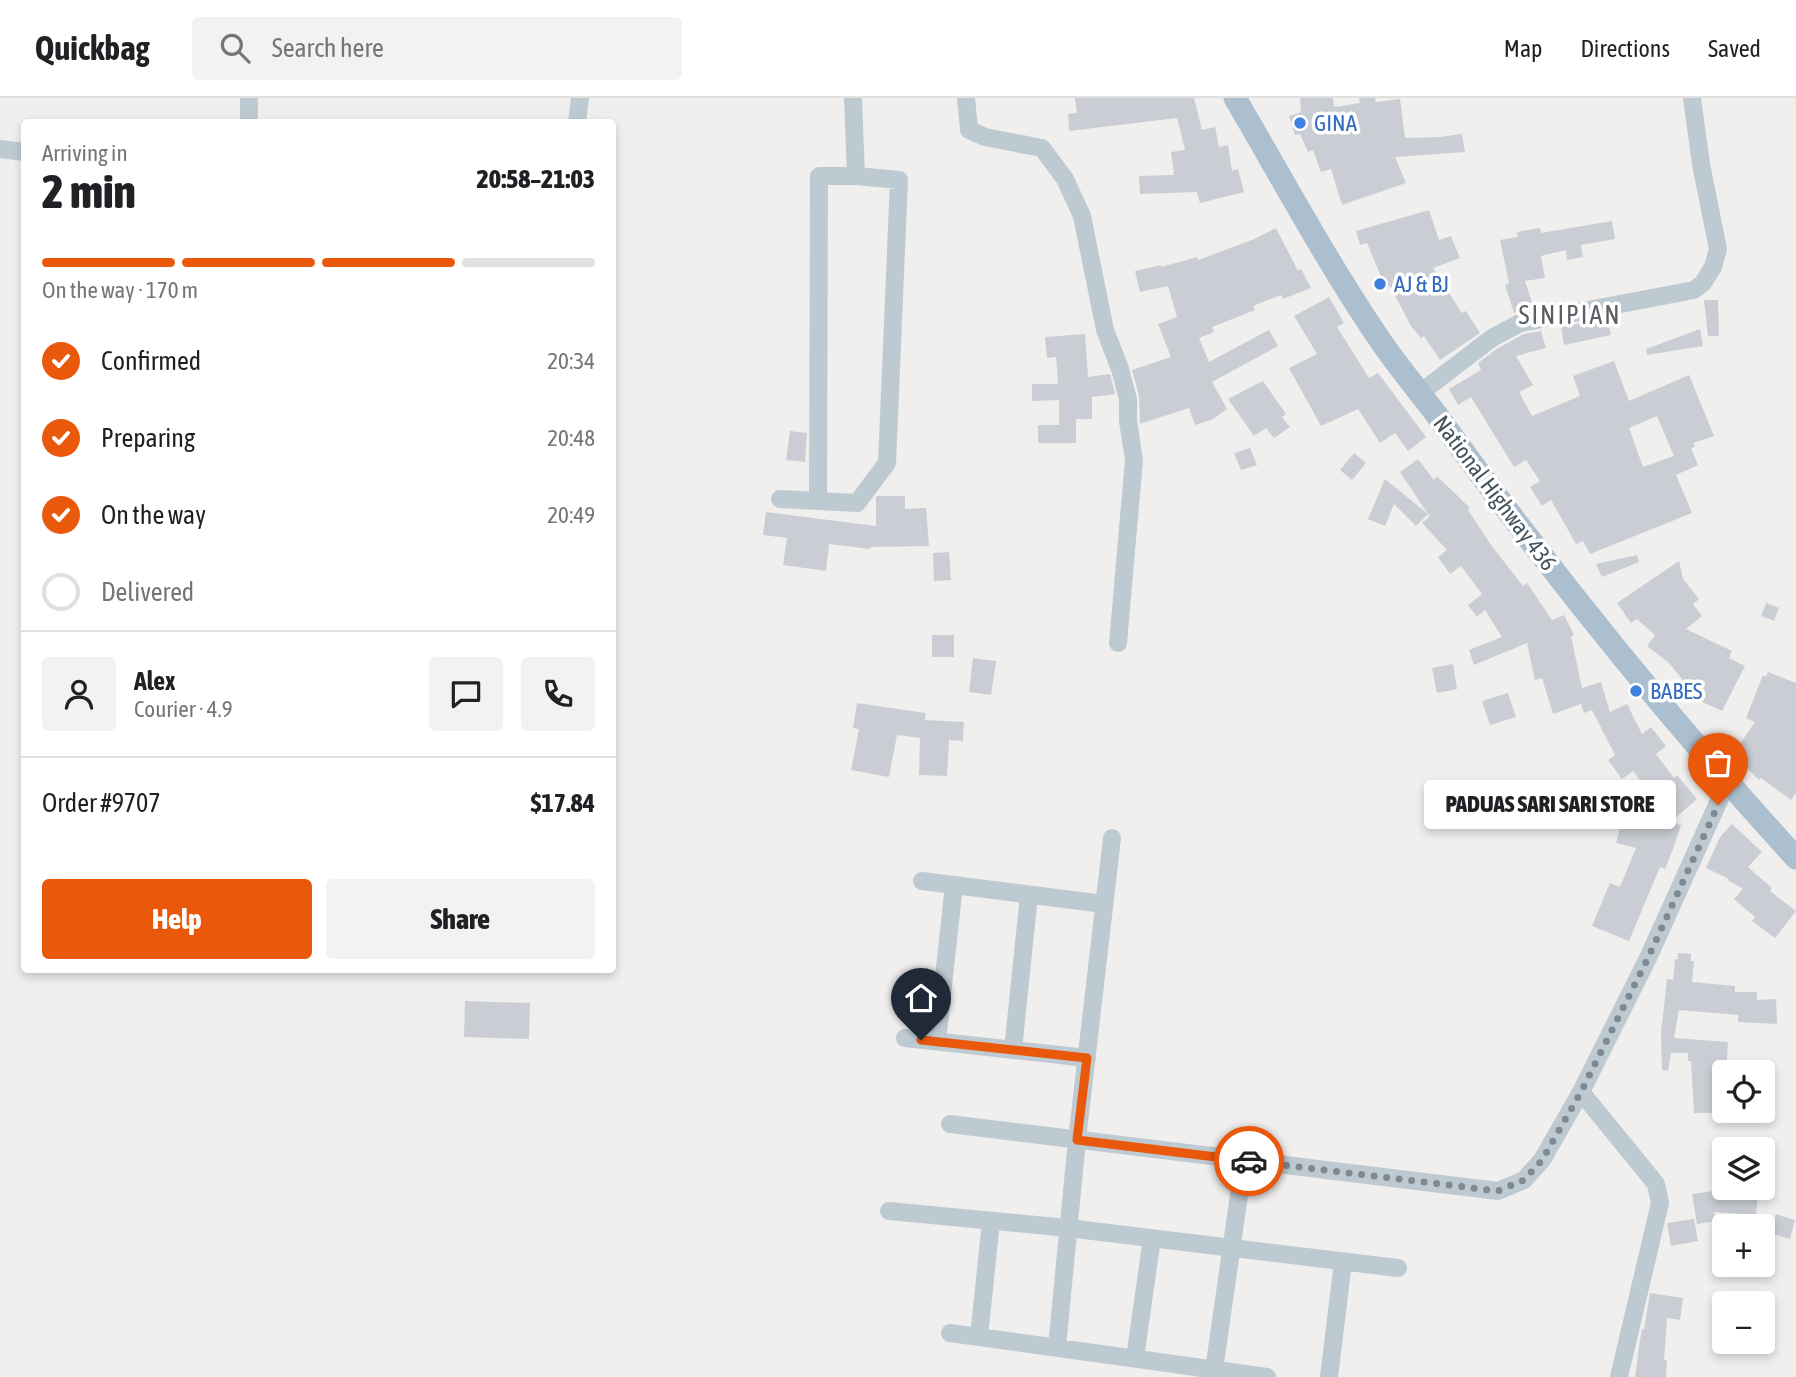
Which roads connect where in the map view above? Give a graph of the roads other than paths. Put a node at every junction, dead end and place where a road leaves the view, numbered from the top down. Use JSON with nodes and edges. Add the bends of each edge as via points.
{"nodes":[{"id":1,"x":250,"y":98,"type":"edge"},
{"id":2,"x":580,"y":98,"type":"edge"},
{"id":3,"x":853,"y":98,"type":"edge"},
{"id":4,"x":966,"y":98,"type":"edge"},
{"id":5,"x":1235,"y":98,"type":"edge"},
{"id":6,"x":1692,"y":98,"type":"edge"},
{"id":7,"x":249,"y":119,"type":"edge"},
{"id":8,"x":577,"y":119,"type":"edge"},
{"id":9,"x":0,"y":149,"type":"edge"},
{"id":10,"x":21,"y":152,"type":"edge"},
{"id":11,"x":856,"y":176,"type":"junction"},
{"id":12,"x":1420,"y":393,"type":"junction"},
{"id":13,"x":780,"y":499,"type":"dead end"},
{"id":14,"x":818,"y":501,"type":"junction"},
{"id":15,"x":1118,"y":643,"type":"dead end"},
{"id":16,"x":1727,"y":783,"type":"junction"},
{"id":17,"x":1112,"y":838,"type":"dead end"},
{"id":18,"x":1796,"y":858,"type":"edge"},
{"id":19,"x":922,"y":881,"type":"dead end"},
{"id":20,"x":954,"y":885,"type":"junction"},
{"id":21,"x":1029,"y":895,"type":"junction"},
{"id":22,"x":1104,"y":904,"type":"junction"},
{"id":23,"x":905,"y":1038,"type":"dead end"},
{"id":24,"x":937,"y":1041,"type":"junction"},
{"id":25,"x":1013,"y":1050,"type":"junction"},
{"id":26,"x":1087,"y":1058,"type":"junction"},
{"id":27,"x":1581,"y":1092,"type":"junction"},
{"id":28,"x":950,"y":1124,"type":"dead end"},
{"id":29,"x":1077,"y":1140,"type":"junction"},
{"id":30,"x":1244,"y":1160,"type":"junction"},
{"id":31,"x":889,"y":1211,"type":"dead end"},
{"id":32,"x":991,"y":1221,"type":"junction"},
{"id":33,"x":1068,"y":1228,"type":"junction"},
{"id":34,"x":1152,"y":1238,"type":"junction"},
{"id":35,"x":1232,"y":1248,"type":"junction"},
{"id":36,"x":1343,"y":1262,"type":"junction"},
{"id":37,"x":1398,"y":1268,"type":"dead end"},
{"id":38,"x":950,"y":1333,"type":"dead end"},
{"id":39,"x":979,"y":1337,"type":"junction"},
{"id":40,"x":1057,"y":1347,"type":"junction"},
{"id":41,"x":1135,"y":1358,"type":"junction"},
{"id":42,"x":1214,"y":1370,"type":"junction"},
{"id":43,"x":1267,"y":1377,"type":"edge"},
{"id":44,"x":1329,"y":1377,"type":"edge"},
{"id":45,"x":1619,"y":1377,"type":"edge"}],
"edges":[{"from":1,"to":7,"type":"street"},
{"from":2,"to":8,"type":"street"},
{"from":3,"to":11,"type":"street"},
{"from":4,"to":15,"type":"street","via":[[969,130],[1042,148],[1065,179],[1082,216],[1104,330],[1128,399],[1134,460]]},
{"from":5,"to":12,"type":"main road","name":"National Highway 436","via":[[1343,283]]},
{"from":6,"to":12,"type":"street","via":[[1718,249],[1703,283],[1694,290],[1520,323],[1492,338]]},
{"from":9,"to":10,"type":"street"},
{"from":11,"to":14,"type":"street","via":[[819,176]]},
{"from":11,"to":14,"type":"street","via":[[899,180],[887,463],[857,503]]},
{"from":12,"to":16,"type":"main road","name":"National Highway 436","via":[[1496,497]]},
{"from":13,"to":14,"type":"street"},
{"from":16,"to":18,"type":"main road","name":"National Highway 436"},
{"from":16,"to":27,"type":"street"},
{"from":17,"to":22,"type":"street"},
{"from":19,"to":20,"type":"street"},
{"from":20,"to":21,"type":"street"},
{"from":20,"to":24,"type":"street"},
{"from":21,"to":22,"type":"street"},
{"from":21,"to":25,"type":"street"},
{"from":22,"to":26,"type":"street"},
{"from":23,"to":24,"type":"street"},
{"from":24,"to":25,"type":"street"},
{"from":25,"to":26,"type":"street"},
{"from":26,"to":29,"type":"street"},
{"from":27,"to":30,"type":"street","via":[[1542,1160],[1524,1180],[1498,1191]]},
{"from":27,"to":45,"type":"street","via":[[1656,1184],[1660,1203]]},
{"from":28,"to":29,"type":"street"},
{"from":29,"to":30,"type":"street"},
{"from":29,"to":33,"type":"street"},
{"from":30,"to":35,"type":"street"},
{"from":31,"to":32,"type":"street"},
{"from":32,"to":33,"type":"street"},
{"from":32,"to":39,"type":"street"},
{"from":33,"to":34,"type":"street"},
{"from":33,"to":40,"type":"street"},
{"from":34,"to":35,"type":"street"},
{"from":34,"to":41,"type":"street"},
{"from":35,"to":36,"type":"street"},
{"from":35,"to":42,"type":"street"},
{"from":36,"to":37,"type":"street"},
{"from":36,"to":44,"type":"street"},
{"from":38,"to":39,"type":"street"},
{"from":39,"to":40,"type":"street"},
{"from":40,"to":41,"type":"street"},
{"from":41,"to":42,"type":"street"},
{"from":42,"to":43,"type":"street"}]}
